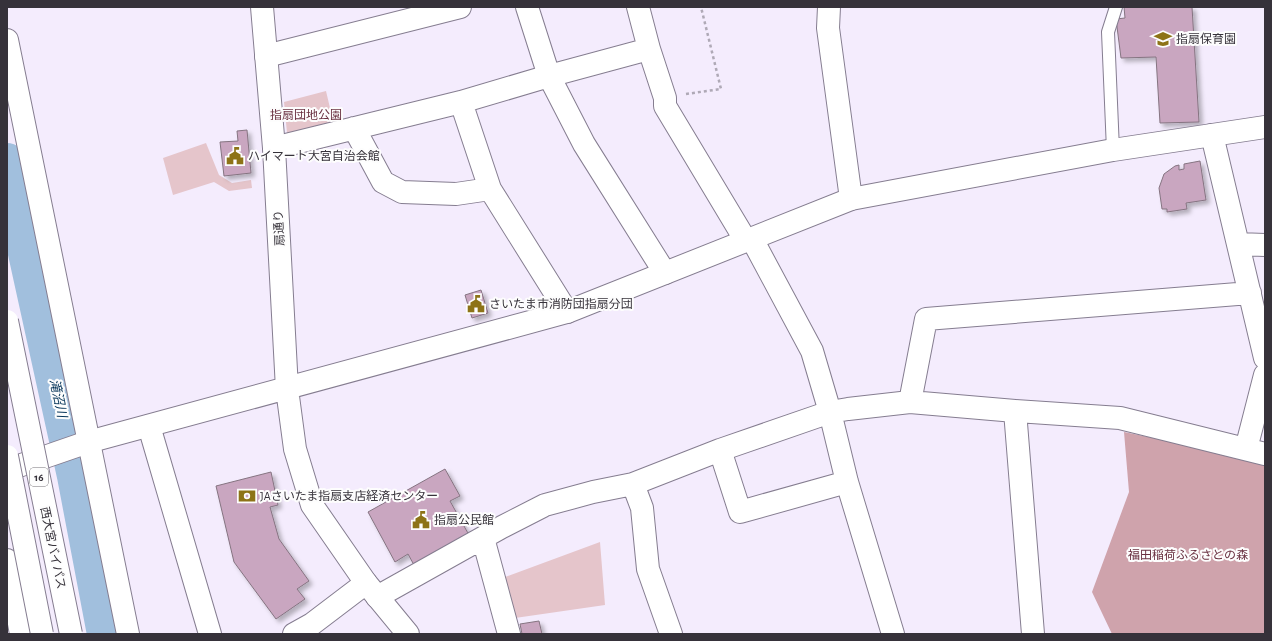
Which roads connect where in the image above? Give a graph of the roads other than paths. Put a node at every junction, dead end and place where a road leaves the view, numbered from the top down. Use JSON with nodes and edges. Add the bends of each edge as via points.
{"nodes":[{"id":1,"x":262,"y":7,"type":"edge"},
{"id":2,"x":460,"y":7,"type":"edge"},
{"id":3,"x":527,"y":7,"type":"edge"},
{"id":4,"x":638,"y":7,"type":"edge"},
{"id":5,"x":829,"y":7,"type":"edge"},
{"id":6,"x":1116,"y":7,"type":"edge"},
{"id":7,"x":7,"y":40,"type":"edge"},
{"id":8,"x":649,"y":49,"type":"junction"},
{"id":9,"x":266,"y":56,"type":"junction"},
{"id":10,"x":549,"y":76,"type":"junction"},
{"id":11,"x":461,"y":102,"type":"junction"},
{"id":12,"x":1265,"y":127,"type":"edge"},
{"id":13,"x":354,"y":128,"type":"junction"},
{"id":14,"x":1212,"y":135,"type":"junction"},
{"id":15,"x":274,"y":148,"type":"junction"},
{"id":16,"x":1113,"y":150,"type":"junction"},
{"id":17,"x":490,"y":189,"type":"junction"},
{"id":18,"x":850,"y":200,"type":"junction"},
{"id":19,"x":749,"y":240,"type":"junction"},
{"id":20,"x":1238,"y":244,"type":"junction"},
{"id":21,"x":1265,"y":244,"type":"edge"},
{"id":22,"x":665,"y":273,"type":"junction"},
{"id":23,"x":1250,"y":293,"type":"junction"},
{"id":24,"x":567,"y":312,"type":"junction"},
{"id":25,"x":7,"y":321,"type":"edge"},
{"id":26,"x":1265,"y":358,"type":"edge"},
{"id":27,"x":1265,"y":375,"type":"edge"},
{"id":28,"x":287,"y":389,"type":"junction"},
{"id":29,"x":910,"y":402,"type":"junction"},
{"id":30,"x":1015,"y":411,"type":"junction"},
{"id":31,"x":830,"y":412,"type":"junction"},
{"id":32,"x":149,"y":426,"type":"junction"},
{"id":33,"x":84,"y":444,"type":"junction"},
{"id":34,"x":720,"y":450,"type":"junction"},
{"id":35,"x":1256,"y":452,"type":"edge"},
{"id":36,"x":7,"y":456,"type":"edge"},
{"id":37,"x":7,"y":470,"type":"edge"},
{"id":38,"x":847,"y":482,"type":"junction"},
{"id":39,"x":633,"y":484,"type":"junction"},
{"id":40,"x":483,"y":538,"type":"junction"},
{"id":41,"x":7,"y":560,"type":"edge"},
{"id":42,"x":371,"y":590,"type":"junction"},
{"id":43,"x":21,"y":634,"type":"edge"},
{"id":44,"x":42,"y":634,"type":"edge"},
{"id":45,"x":71,"y":634,"type":"edge"},
{"id":46,"x":128,"y":634,"type":"edge"},
{"id":47,"x":210,"y":634,"type":"edge"},
{"id":48,"x":294,"y":634,"type":"edge"},
{"id":49,"x":408,"y":634,"type":"edge"},
{"id":50,"x":509,"y":634,"type":"edge"},
{"id":51,"x":672,"y":634,"type":"edge"},
{"id":52,"x":893,"y":634,"type":"edge"},
{"id":53,"x":1033,"y":634,"type":"edge"}],
"edges":[{"from":1,"to":9,"type":"main road","name":"扇通り"},
{"from":2,"to":9,"type":"main road"},
{"from":3,"to":10,"type":"main road"},
{"from":4,"to":8,"type":"main road"},
{"from":5,"to":18,"type":"main road","via":[[828,28]]},
{"from":6,"to":16,"type":"lane","via":[[1108,32]]},
{"from":7,"to":33,"type":"main road"},
{"from":8,"to":10,"type":"main road"},
{"from":8,"to":19,"type":"main road","via":[[665,98],[665,106]]},
{"from":9,"to":15,"type":"main road","name":"扇通り"},
{"from":10,"to":11,"type":"main road"},
{"from":10,"to":22,"type":"main road","via":[[584,144]]},
{"from":11,"to":13,"type":"main road"},
{"from":11,"to":17,"type":"main road"},
{"from":12,"to":14,"type":"main road"},
{"from":13,"to":15,"type":"main road"},
{"from":13,"to":17,"type":"main road","via":[[383,182],[402,192],[456,194]]},
{"from":14,"to":16,"type":"main road"},
{"from":14,"to":20,"type":"main road"},
{"from":15,"to":28,"type":"main road","name":"扇通り"},
{"from":16,"to":18,"type":"main road"},
{"from":17,"to":24,"type":"main road"},
{"from":18,"to":19,"type":"main road"},
{"from":19,"to":22,"type":"main road"},
{"from":19,"to":31,"type":"main road","via":[[812,351]]},
{"from":20,"to":21,"type":"main road"},
{"from":20,"to":23,"type":"main road"},
{"from":22,"to":24,"type":"main road"},
{"from":23,"to":26,"type":"main road"},
{"from":23,"to":29,"type":"main road","via":[[926,319]]},
{"from":24,"to":28,"type":"main road"},
{"from":25,"to":45,"type":"main road","name":"西大宮バイパス","number":"16","bridge":true},
{"from":27,"to":35,"type":"main road"},
{"from":28,"to":32,"type":"main road"},
{"from":28,"to":42,"type":"main road","name":"扇通り","via":[[295,448],[312,505]]},
{"from":29,"to":30,"type":"main road"},
{"from":29,"to":31,"type":"main road"},
{"from":30,"to":35,"type":"main road","via":[[1120,418]]},
{"from":30,"to":53,"type":"main road"},
{"from":31,"to":34,"type":"main road"},
{"from":31,"to":38,"type":"main road"},
{"from":32,"to":33,"type":"main road"},
{"from":32,"to":47,"type":"main road"},
{"from":33,"to":37,"type":"main road"},
{"from":33,"to":46,"type":"main road"},
{"from":34,"to":38,"type":"main road","via":[[740,512]]},
{"from":34,"to":39,"type":"main road"},
{"from":36,"to":44,"type":"main road","number":"16","bridge":true},
{"from":38,"to":52,"type":"main road"},
{"from":39,"to":40,"type":"main road","via":[[545,505]]},
{"from":39,"to":51,"type":"main road","via":[[642,508],[648,569]]},
{"from":40,"to":42,"type":"main road"},
{"from":40,"to":50,"type":"main road"},
{"from":41,"to":43,"type":"main road"},
{"from":42,"to":48,"type":"main road"},
{"from":42,"to":49,"type":"main road","name":"扇通り"}]}
